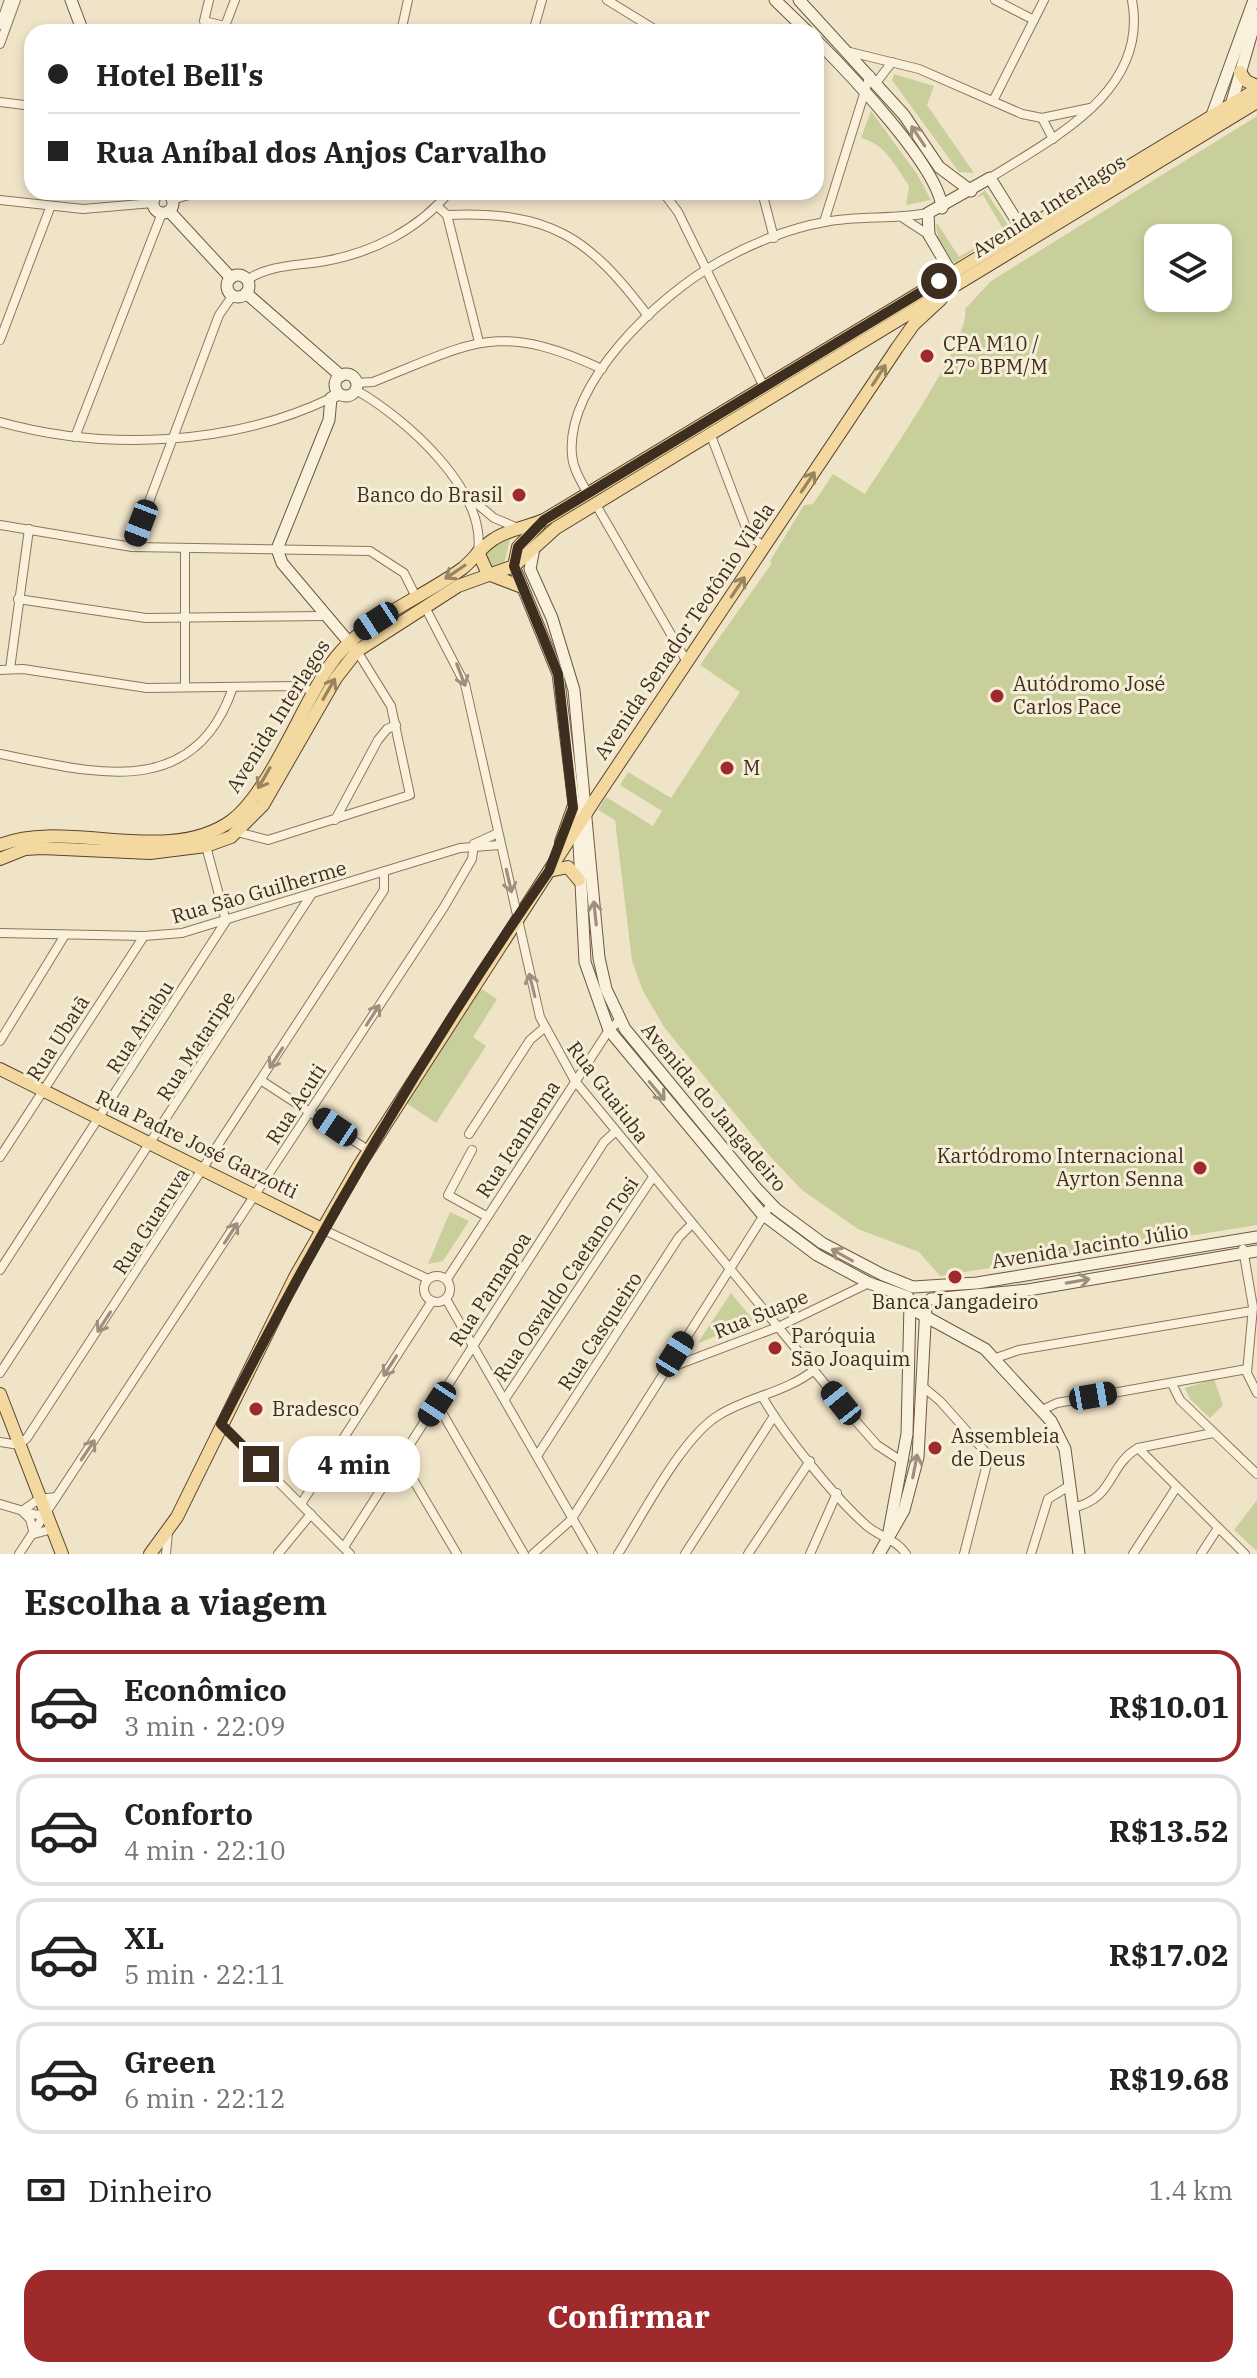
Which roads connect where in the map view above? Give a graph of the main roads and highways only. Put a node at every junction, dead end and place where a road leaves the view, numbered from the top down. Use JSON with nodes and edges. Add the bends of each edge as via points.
{"nodes":[{"id":1,"x":1240,"y":72,"type":"road end"},
{"id":2,"x":1257,"y":88,"type":"edge"},
{"id":3,"x":1257,"y":102,"type":"edge"},
{"id":4,"x":1215,"y":121,"type":"junction"},
{"id":5,"x":1023,"y":231,"type":"junction"},
{"id":6,"x":1015,"y":250,"type":"junction"},
{"id":7,"x":955,"y":279,"type":"junction"},
{"id":8,"x":591,"y":499,"type":"junction"},
{"id":9,"x":544,"y":520,"type":"junction"},
{"id":10,"x":478,"y":552,"type":"junction"},
{"id":11,"x":514,"y":566,"type":"junction"},
{"id":12,"x":488,"y":574,"type":"junction"},
{"id":13,"x":522,"y":587,"type":"road end"},
{"id":14,"x":421,"y":602,"type":"junction"},
{"id":15,"x":352,"y":646,"type":"junction"},
{"id":16,"x":579,"y":811,"type":"junction"},
{"id":17,"x":0,"y":845,"type":"edge"},
{"id":18,"x":0,"y":859,"type":"edge"},
{"id":19,"x":549,"y":871,"type":"junction"},
{"id":20,"x":579,"y":880,"type":"road end"},
{"id":21,"x":0,"y":1069,"type":"edge"},
{"id":22,"x":322,"y":1229,"type":"junction"},
{"id":23,"x":0,"y":1394,"type":"edge"},
{"id":24,"x":62,"y":1554,"type":"edge"},
{"id":25,"x":150,"y":1554,"type":"edge"}],
"edges":[{"from":1,"to":2,"type":"main road"},
{"from":2,"to":4,"type":"main road"},
{"from":3,"to":4,"type":"main road","name":"Avenida Interlagos"},
{"from":4,"to":5,"type":"main road","name":"Avenida Interlagos"},
{"from":4,"to":6,"type":"main road","name":"Avenida Interlagos"},
{"from":5,"to":6,"type":"main road"},
{"from":5,"to":7,"type":"main road","name":"Avenida Interlagos"},
{"from":6,"to":7,"type":"main road","name":"Avenida Interlagos"},
{"from":7,"to":8,"type":"main road","name":"Avenida Interlagos","via":[[764,387]]},
{"from":7,"to":8,"type":"main road","name":"Avenida Interlagos","via":[[710,432]]},
{"from":16,"to":7,"type":"main road","name":"Avenida Senador Teotônio Vilela","one_way":true,"via":[[687,662],[914,324]]},
{"from":8,"to":9,"type":"main road","name":"Avenida Interlagos"},
{"from":8,"to":11,"type":"main road","name":"Avenida Interlagos"},
{"from":9,"to":10,"type":"main road","name":"Avenida Interlagos","via":[[492,540]]},
{"from":9,"to":11,"type":"main road","via":[[518,547]]},
{"from":10,"to":12,"type":"main road"},
{"from":10,"to":14,"type":"main road","name":"Avenida Interlagos","one_way":true},
{"from":11,"to":12,"type":"main road","name":"Avenida Interlagos"},
{"from":12,"to":13,"type":"main road"},
{"from":12,"to":14,"type":"main road","name":"Avenida Interlagos"},
{"from":14,"to":15,"type":"main road","name":"Avenida Interlagos"},
{"from":15,"to":17,"type":"main road","name":"Avenida Interlagos","one_way":true,"via":[[313,692],[252,799],[220,828],[156,841],[43,836]]},
{"from":18,"to":15,"type":"main road","name":"Avenida Interlagos","one_way":true,"via":[[42,848],[124,854],[206,846],[237,832],[263,805]]},
{"from":16,"to":19,"type":"main road"},
{"from":16,"to":19,"type":"main road","name":"Avenida Senador Teotônio Vilela","via":[[577,830]]},
{"from":19,"to":20,"type":"main road","via":[[568,867]]},
{"from":19,"to":22,"type":"main road","name":"Avenida Senador Teotônio Vilela"},
{"from":21,"to":22,"type":"main road","name":"Rua Padre José Garzotti"},
{"from":22,"to":25,"type":"main road","name":"Avenida Senador Teotônio Vilela","via":[[168,1532]]},
{"from":23,"to":24,"type":"main road"}]}
